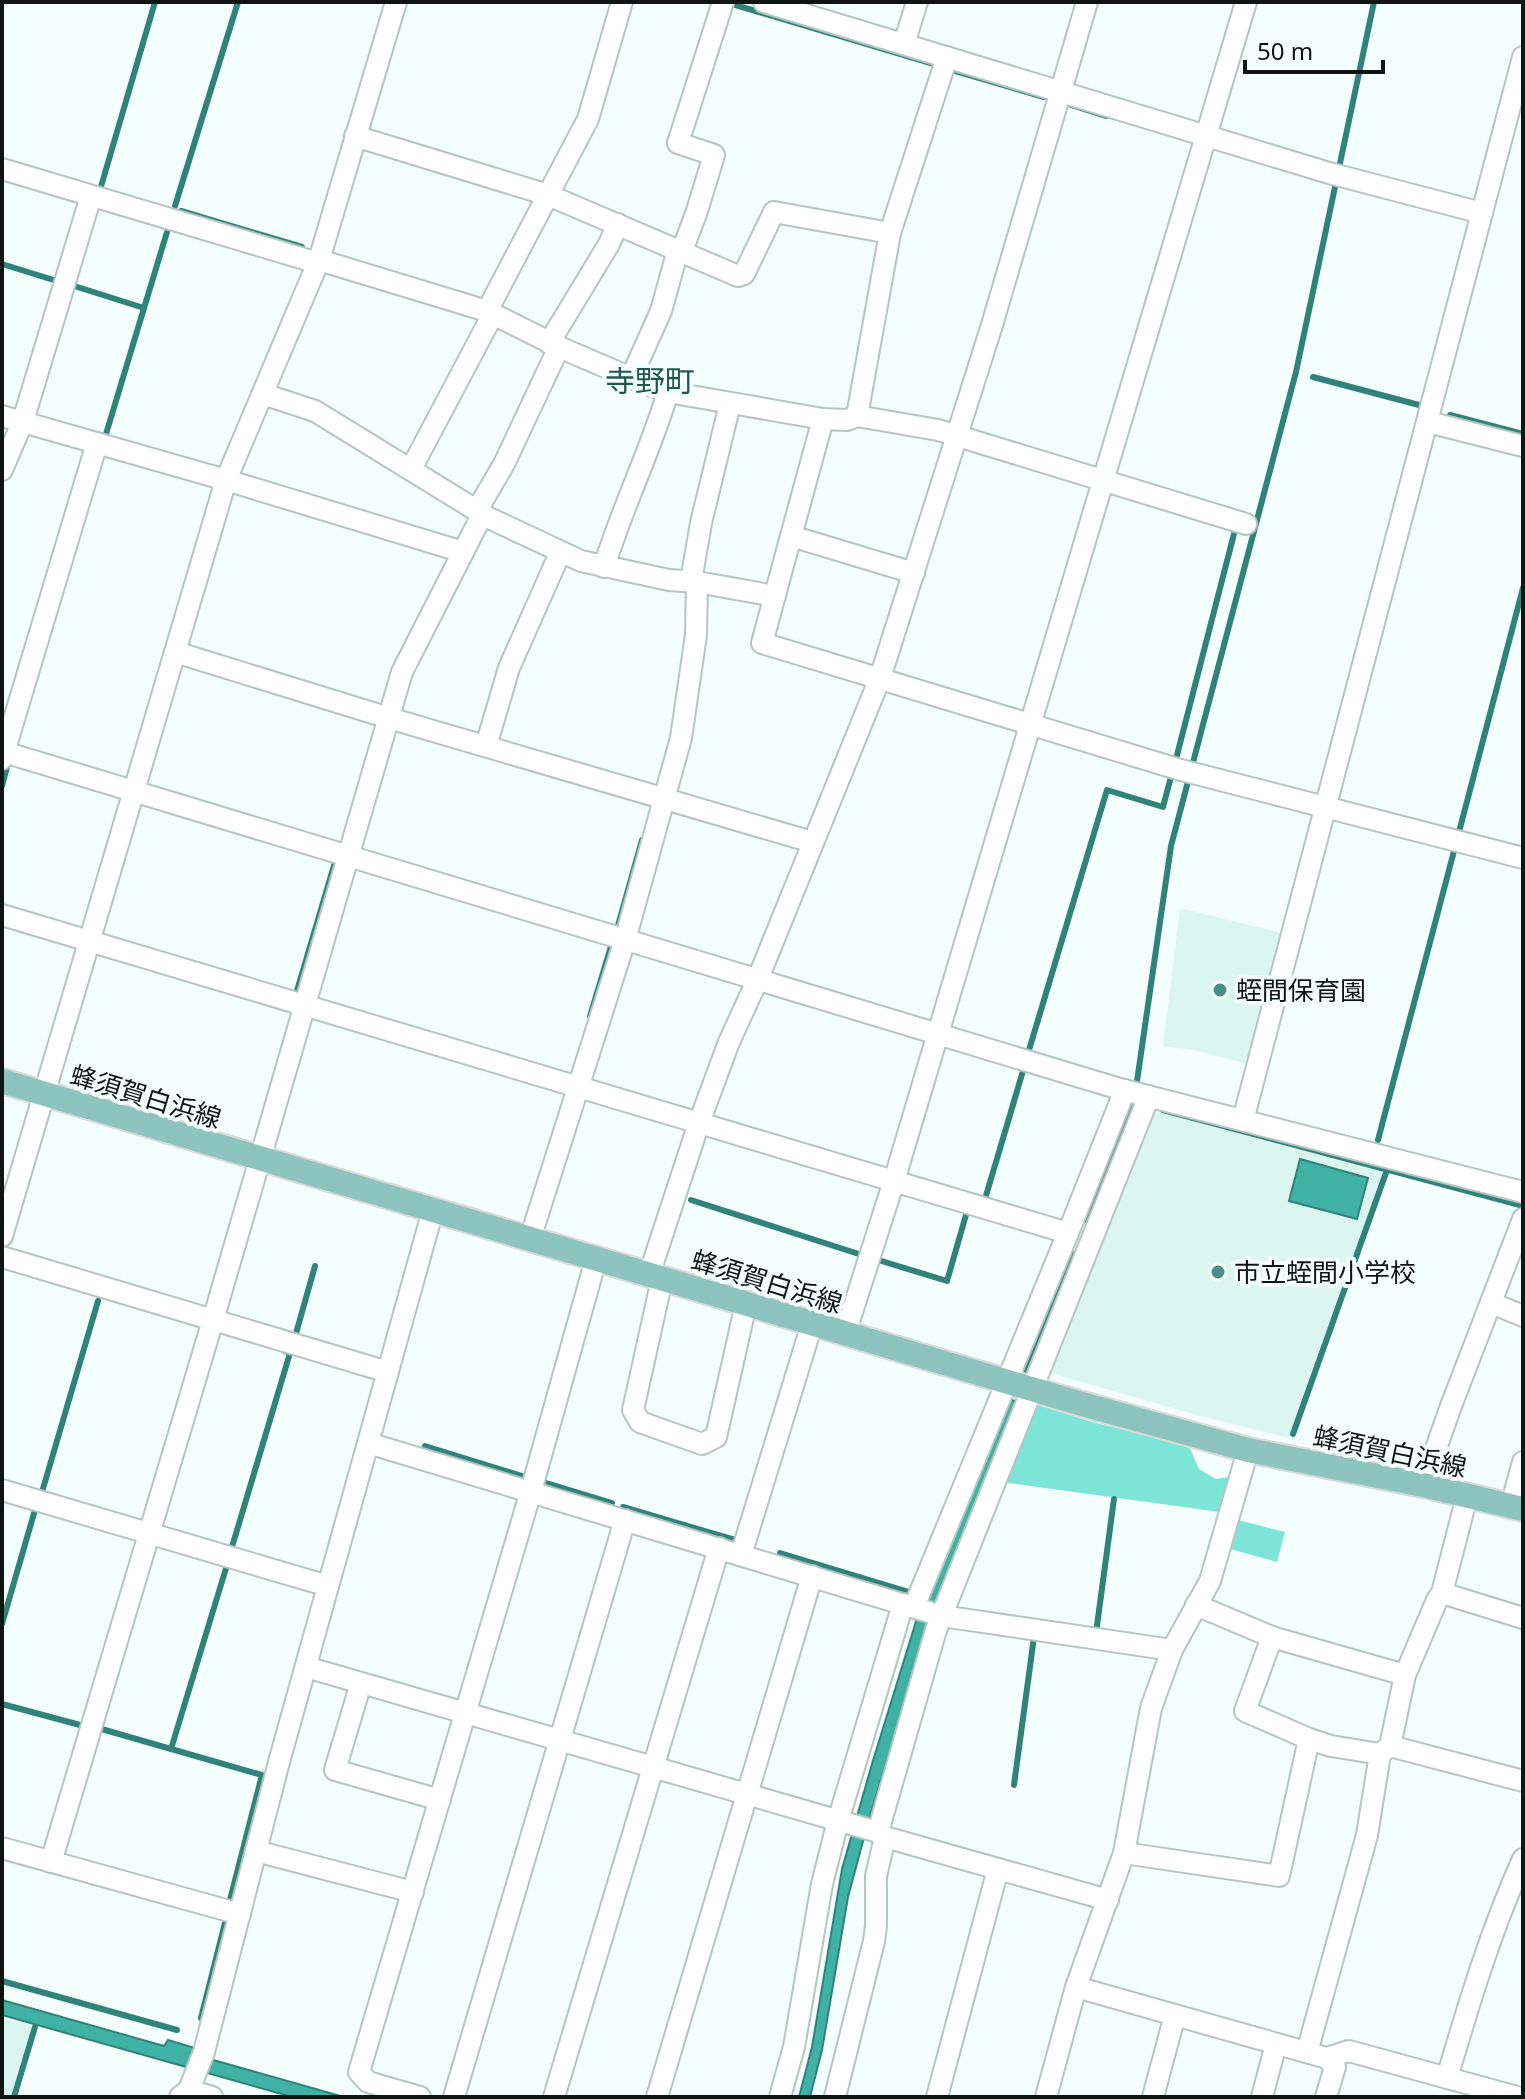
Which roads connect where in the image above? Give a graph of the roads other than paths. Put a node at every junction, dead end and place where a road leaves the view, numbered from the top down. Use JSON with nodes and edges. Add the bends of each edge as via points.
{"nodes":[{"id":1,"x":396,"y":2,"type":"edge"},
{"id":2,"x":622,"y":2,"type":"edge"},
{"id":3,"x":723,"y":2,"type":"edge"},
{"id":4,"x":764,"y":2,"type":"edge"},
{"id":5,"x":917,"y":2,"type":"edge"},
{"id":6,"x":1087,"y":2,"type":"edge"},
{"id":7,"x":1246,"y":2,"type":"edge"},
{"id":8,"x":904,"y":44,"type":"junction"},
{"id":9,"x":947,"y":57,"type":"junction"},
{"id":10,"x":1523,"y":57,"type":"edge"},
{"id":11,"x":1060,"y":92,"type":"junction"},
{"id":12,"x":355,"y":136,"type":"junction"},
{"id":13,"x":1206,"y":136,"type":"junction"},
{"id":14,"x":2,"y":169,"type":"edge"},
{"id":15,"x":548,"y":195,"type":"junction"},
{"id":16,"x":91,"y":196,"type":"junction"},
{"id":17,"x":1482,"y":213,"type":"junction"},
{"id":18,"x":618,"y":224,"type":"junction"},
{"id":19,"x":890,"y":233,"type":"junction"},
{"id":20,"x":680,"y":250,"type":"junction"},
{"id":21,"x":319,"y":261,"type":"junction"},
{"id":22,"x":490,"y":312,"type":"junction"},
{"id":23,"x":554,"y":345,"type":"junction"},
{"id":24,"x":631,"y":378,"type":"junction"},
{"id":25,"x":668,"y":392,"type":"junction"},
{"id":26,"x":263,"y":394,"type":"junction"},
{"id":27,"x":730,"y":404,"type":"junction"},
{"id":28,"x":2,"y":416,"type":"edge"},
{"id":29,"x":857,"y":416,"type":"junction"},
{"id":30,"x":823,"y":419,"type":"junction"},
{"id":31,"x":23,"y":421,"type":"junction"},
{"id":32,"x":1428,"y":422,"type":"junction"},
{"id":33,"x":957,"y":436,"type":"junction"},
{"id":34,"x":97,"y":443,"type":"junction"},
{"id":35,"x":1523,"y":446,"type":"edge"},
{"id":36,"x":411,"y":469,"type":"junction"},
{"id":37,"x":2,"y":470,"type":"edge"},
{"id":38,"x":226,"y":480,"type":"junction"},
{"id":39,"x":1103,"y":482,"type":"junction"},
{"id":40,"x":480,"y":511,"type":"junction"},
{"id":41,"x":1246,"y":524,"type":"dead end"},
{"id":42,"x":791,"y":536,"type":"junction"},
{"id":43,"x":463,"y":552,"type":"junction"},
{"id":44,"x":560,"y":553,"type":"junction"},
{"id":45,"x":604,"y":567,"type":"junction"},
{"id":46,"x":914,"y":573,"type":"junction"},
{"id":47,"x":694,"y":582,"type":"junction"},
{"id":48,"x":775,"y":596,"type":"junction"},
{"id":49,"x":175,"y":652,"type":"junction"},
{"id":50,"x":880,"y":678,"type":"junction"},
{"id":51,"x":389,"y":718,"type":"junction"},
{"id":52,"x":1031,"y":724,"type":"junction"},
{"id":53,"x":486,"y":746,"type":"junction"},
{"id":54,"x":3,"y":755,"type":"edge"},
{"id":55,"x":134,"y":792,"type":"junction"},
{"id":56,"x":664,"y":800,"type":"junction"},
{"id":57,"x":1327,"y":806,"type":"junction"},
{"id":58,"x":812,"y":842,"type":"junction"},
{"id":59,"x":348,"y":856,"type":"junction"},
{"id":60,"x":1523,"y":858,"type":"edge"},
{"id":61,"x":2,"y":915,"type":"edge"},
{"id":62,"x":625,"y":940,"type":"junction"},
{"id":63,"x":90,"y":942,"type":"junction"},
{"id":64,"x":757,"y":981,"type":"junction"},
{"id":65,"x":303,"y":1007,"type":"junction"},
{"id":66,"x":938,"y":1034,"type":"junction"},
{"id":67,"x":2,"y":1081,"type":"edge"},
{"id":68,"x":578,"y":1088,"type":"junction"},
{"id":69,"x":1137,"y":1093,"type":"junction"},
{"id":70,"x":45,"y":1094,"type":"junction"},
{"id":71,"x":1243,"y":1120,"type":"junction"},
{"id":72,"x":699,"y":1123,"type":"junction"},
{"id":73,"x":259,"y":1159,"type":"junction"},
{"id":74,"x":894,"y":1181,"type":"junction"},
{"id":75,"x":1523,"y":1192,"type":"edge"},
{"id":76,"x":433,"y":1210,"type":"junction"},
{"id":77,"x":1523,"y":1219,"type":"edge"},
{"id":78,"x":1068,"y":1233,"type":"junction"},
{"id":79,"x":2,"y":1236,"type":"edge"},
{"id":80,"x":530,"y":1239,"type":"junction"},
{"id":81,"x":2,"y":1257,"type":"edge"},
{"id":82,"x":596,"y":1259,"type":"junction"},
{"id":83,"x":655,"y":1277,"type":"junction"},
{"id":84,"x":1491,"y":1303,"type":"junction"},
{"id":85,"x":746,"y":1304,"type":"junction"},
{"id":86,"x":1523,"y":1316,"type":"edge"},
{"id":87,"x":213,"y":1320,"type":"junction"},
{"id":88,"x":812,"y":1324,"type":"junction"},
{"id":89,"x":845,"y":1334,"type":"junction"},
{"id":90,"x":388,"y":1372,"type":"junction"},
{"id":91,"x":1005,"y":1382,"type":"junction"},
{"id":92,"x":1031,"y":1389,"type":"junction"},
{"id":93,"x":368,"y":1443,"type":"junction"},
{"id":94,"x":1248,"y":1450,"type":"junction"},
{"id":95,"x":1523,"y":1462,"type":"edge"},
{"id":96,"x":1423,"y":1485,"type":"junction"},
{"id":97,"x":2,"y":1490,"type":"edge"},
{"id":98,"x":531,"y":1491,"type":"junction"},
{"id":99,"x":1467,"y":1496,"type":"junction"},
{"id":100,"x":1517,"y":1508,"type":"edge"},
{"id":101,"x":625,"y":1520,"type":"junction"},
{"id":102,"x":148,"y":1533,"type":"junction"},
{"id":103,"x":719,"y":1548,"type":"junction"},
{"id":104,"x":741,"y":1555,"type":"junction"},
{"id":105,"x":812,"y":1576,"type":"junction"},
{"id":106,"x":328,"y":1586,"type":"junction"},
{"id":107,"x":1442,"y":1593,"type":"junction"},
{"id":108,"x":1196,"y":1605,"type":"junction"},
{"id":109,"x":922,"y":1610,"type":"junction"},
{"id":110,"x":1523,"y":1618,"type":"edge"},
{"id":111,"x":1272,"y":1637,"type":"junction"},
{"id":112,"x":1172,"y":1650,"type":"junction"},
{"id":113,"x":306,"y":1667,"type":"junction"},
{"id":114,"x":1405,"y":1675,"type":"junction"},
{"id":115,"x":361,"y":1683,"type":"junction"},
{"id":116,"x":466,"y":1713,"type":"junction"},
{"id":117,"x":1309,"y":1739,"type":"junction"},
{"id":118,"x":560,"y":1741,"type":"junction"},
{"id":119,"x":1385,"y":1750,"type":"junction"},
{"id":120,"x":653,"y":1768,"type":"junction"},
{"id":121,"x":1523,"y":1781,"type":"edge"},
{"id":122,"x":747,"y":1795,"type":"junction"},
{"id":123,"x":440,"y":1800,"type":"junction"},
{"id":124,"x":865,"y":1829,"type":"junction"},
{"id":125,"x":2,"y":1848,"type":"edge"},
{"id":126,"x":256,"y":1851,"type":"junction"},
{"id":127,"x":1124,"y":1853,"type":"junction"},
{"id":128,"x":1523,"y":1859,"type":"edge"},
{"id":129,"x":51,"y":1862,"type":"junction"},
{"id":130,"x":998,"y":1869,"type":"junction"},
{"id":131,"x":413,"y":1892,"type":"junction"},
{"id":132,"x":1108,"y":1900,"type":"junction"},
{"id":133,"x":240,"y":1914,"type":"junction"},
{"id":134,"x":1076,"y":1987,"type":"junction"},
{"id":135,"x":1175,"y":2015,"type":"junction"},
{"id":136,"x":1276,"y":2044,"type":"junction"},
{"id":137,"x":1317,"y":2055,"type":"junction"},
{"id":138,"x":1447,"y":2078,"type":"junction"},
{"id":139,"x":188,"y":2087,"type":"edge"},
{"id":140,"x":212,"y":2097,"type":"edge"},
{"id":141,"x":420,"y":2097,"type":"edge"},
{"id":142,"x":454,"y":2097,"type":"edge"},
{"id":143,"x":554,"y":2097,"type":"edge"},
{"id":144,"x":657,"y":2097,"type":"edge"},
{"id":145,"x":780,"y":2097,"type":"edge"},
{"id":146,"x":835,"y":2097,"type":"edge"},
{"id":147,"x":937,"y":2097,"type":"edge"},
{"id":148,"x":1046,"y":2097,"type":"edge"},
{"id":149,"x":1153,"y":2097,"type":"edge"},
{"id":150,"x":1262,"y":2097,"type":"edge"},
{"id":151,"x":1326,"y":2097,"type":"edge"},
{"id":152,"x":1517,"y":2097,"type":"edge"}],
"edges":[{"from":1,"to":12,"type":"street"},
{"from":2,"to":15,"type":"street","via":[[588,119]]},
{"from":3,"to":20,"type":"street","via":[[678,143],[714,155]]},
{"from":4,"to":8,"type":"street"},
{"from":5,"to":8,"type":"street"},
{"from":6,"to":11,"type":"street"},
{"from":7,"to":13,"type":"street"},
{"from":8,"to":9,"type":"street"},
{"from":9,"to":11,"type":"street"},
{"from":9,"to":19,"type":"street"},
{"from":10,"to":17,"type":"street"},
{"from":11,"to":13,"type":"street"},
{"from":11,"to":33,"type":"street"},
{"from":12,"to":15,"type":"street"},
{"from":12,"to":21,"type":"street"},
{"from":13,"to":17,"type":"street"},
{"from":13,"to":39,"type":"street"},
{"from":14,"to":16,"type":"street"},
{"from":15,"to":18,"type":"street"},
{"from":15,"to":22,"type":"street"},
{"from":16,"to":21,"type":"street"},
{"from":16,"to":31,"type":"street"},
{"from":17,"to":32,"type":"street"},
{"from":18,"to":20,"type":"street"},
{"from":18,"to":23,"type":"street"},
{"from":19,"to":20,"type":"street","via":[[774,212],[744,274],[738,276]]},
{"from":19,"to":29,"type":"street"},
{"from":20,"to":24,"type":"street","via":[[661,311]]},
{"from":21,"to":22,"type":"street"},
{"from":21,"to":26,"type":"street"},
{"from":22,"to":23,"type":"street"},
{"from":22,"to":36,"type":"street"},
{"from":23,"to":24,"type":"street"},
{"from":23,"to":40,"type":"street"},
{"from":24,"to":25,"type":"street"},
{"from":25,"to":27,"type":"street"},
{"from":25,"to":45,"type":"street"},
{"from":26,"to":36,"type":"street","via":[[315,411]]},
{"from":26,"to":38,"type":"street"},
{"from":27,"to":30,"type":"street"},
{"from":27,"to":47,"type":"street","via":[[701,523]]},
{"from":28,"to":31,"type":"street"},
{"from":29,"to":30,"type":"street"},
{"from":29,"to":33,"type":"street"},
{"from":30,"to":42,"type":"street"},
{"from":31,"to":34,"type":"street"},
{"from":31,"to":37,"type":"street"},
{"from":32,"to":35,"type":"street"},
{"from":32,"to":57,"type":"street"},
{"from":33,"to":39,"type":"street"},
{"from":33,"to":46,"type":"street"},
{"from":34,"to":38,"type":"street"},
{"from":34,"to":54,"type":"street"},
{"from":36,"to":40,"type":"street"},
{"from":38,"to":43,"type":"street"},
{"from":38,"to":49,"type":"street"},
{"from":39,"to":41,"type":"street"},
{"from":39,"to":52,"type":"street"},
{"from":40,"to":43,"type":"street"},
{"from":40,"to":44,"type":"street"},
{"from":42,"to":46,"type":"street"},
{"from":42,"to":48,"type":"street"},
{"from":43,"to":51,"type":"street","via":[[402,672]]},
{"from":44,"to":45,"type":"street"},
{"from":44,"to":53,"type":"street","via":[[509,668]]},
{"from":45,"to":47,"type":"street"},
{"from":46,"to":50,"type":"street"},
{"from":47,"to":48,"type":"street"},
{"from":47,"to":56,"type":"street","via":[[696,635],[687,707]]},
{"from":48,"to":50,"type":"street","via":[[762,643]]},
{"from":49,"to":51,"type":"street"},
{"from":49,"to":55,"type":"street"},
{"from":50,"to":52,"type":"street"},
{"from":50,"to":58,"type":"street"},
{"from":51,"to":53,"type":"street"},
{"from":51,"to":59,"type":"street"},
{"from":52,"to":57,"type":"street"},
{"from":52,"to":66,"type":"street"},
{"from":53,"to":56,"type":"street"},
{"from":54,"to":55,"type":"street"},
{"from":55,"to":59,"type":"street"},
{"from":55,"to":63,"type":"street"},
{"from":56,"to":58,"type":"street"},
{"from":56,"to":62,"type":"street"},
{"from":57,"to":60,"type":"street"},
{"from":57,"to":71,"type":"street"},
{"from":58,"to":64,"type":"street"},
{"from":59,"to":62,"type":"street"},
{"from":59,"to":65,"type":"street"},
{"from":61,"to":63,"type":"street"},
{"from":62,"to":64,"type":"street"},
{"from":62,"to":68,"type":"street"},
{"from":63,"to":65,"type":"street"},
{"from":63,"to":70,"type":"street"},
{"from":64,"to":66,"type":"street"},
{"from":64,"to":72,"type":"street"},
{"from":65,"to":68,"type":"street"},
{"from":65,"to":73,"type":"street"},
{"from":66,"to":69,"type":"street"},
{"from":66,"to":74,"type":"street"},
{"from":67,"to":70,"type":"main road","name":"蜂須賀白浜線"},
{"from":68,"to":72,"type":"street"},
{"from":68,"to":80,"type":"street"},
{"from":69,"to":71,"type":"street"},
{"from":69,"to":78,"type":"street"},
{"from":69,"to":92,"type":"street"},
{"from":70,"to":73,"type":"main road","name":"蜂須賀白浜線"},
{"from":70,"to":79,"type":"street"},
{"from":71,"to":75,"type":"street"},
{"from":72,"to":74,"type":"street"},
{"from":72,"to":83,"type":"street"},
{"from":73,"to":76,"type":"main road","name":"蜂須賀白浜線"},
{"from":73,"to":87,"type":"street"},
{"from":74,"to":78,"type":"street"},
{"from":74,"to":89,"type":"street"},
{"from":76,"to":80,"type":"main road","name":"蜂須賀白浜線"},
{"from":76,"to":90,"type":"street"},
{"from":77,"to":84,"type":"street"},
{"from":78,"to":91,"type":"street"},
{"from":80,"to":82,"type":"main road","name":"蜂須賀白浜線"},
{"from":81,"to":87,"type":"street"},
{"from":82,"to":83,"type":"main road","name":"蜂須賀白浜線"},
{"from":82,"to":98,"type":"street"},
{"from":83,"to":85,"type":"main road","name":"蜂須賀白浜線"},
{"from":83,"to":85,"type":"street","via":[[633,1410],[640,1422],[702,1444],[716,1437]]},
{"from":84,"to":86,"type":"street"},
{"from":84,"to":96,"type":"street"},
{"from":85,"to":88,"type":"main road","name":"蜂須賀白浜線"},
{"from":87,"to":90,"type":"street"},
{"from":87,"to":102,"type":"street"},
{"from":88,"to":89,"type":"main road","name":"蜂須賀白浜線"},
{"from":88,"to":104,"type":"street"},
{"from":89,"to":91,"type":"main road","name":"蜂須賀白浜線"},
{"from":90,"to":93,"type":"street"},
{"from":91,"to":92,"type":"main road","name":"蜂須賀白浜線"},
{"from":91,"to":109,"type":"street"},
{"from":92,"to":94,"type":"main road","name":"蜂須賀白浜線"},
{"from":92,"to":109,"type":"street"},
{"from":93,"to":98,"type":"street"},
{"from":93,"to":106,"type":"street"},
{"from":94,"to":96,"type":"main road","name":"蜂須賀白浜線"},
{"from":94,"to":108,"type":"street","via":[[1210,1581]]},
{"from":95,"to":100,"type":"street"},
{"from":96,"to":99,"type":"main road","name":"蜂須賀白浜線"},
{"from":97,"to":102,"type":"street"},
{"from":98,"to":101,"type":"street"},
{"from":98,"to":116,"type":"street"},
{"from":99,"to":100,"type":"main road","name":"蜂須賀白浜線"},
{"from":99,"to":107,"type":"street"},
{"from":101,"to":103,"type":"street"},
{"from":101,"to":118,"type":"street"},
{"from":102,"to":106,"type":"street"},
{"from":102,"to":129,"type":"street"},
{"from":103,"to":104,"type":"street"},
{"from":103,"to":120,"type":"street"},
{"from":104,"to":105,"type":"street"},
{"from":105,"to":109,"type":"street"},
{"from":105,"to":122,"type":"street"},
{"from":106,"to":113,"type":"street"},
{"from":107,"to":110,"type":"street"},
{"from":107,"to":114,"type":"street"},
{"from":108,"to":111,"type":"street"},
{"from":108,"to":112,"type":"street"},
{"from":109,"to":112,"type":"street"},
{"from":109,"to":124,"type":"street"},
{"from":109,"to":124,"type":"street","via":[[936,1630]]},
{"from":111,"to":114,"type":"street"},
{"from":111,"to":117,"type":"street","via":[[1245,1711]]},
{"from":112,"to":127,"type":"street","via":[[1151,1708]]},
{"from":113,"to":115,"type":"street"},
{"from":113,"to":126,"type":"street"},
{"from":114,"to":119,"type":"street"},
{"from":115,"to":116,"type":"street"},
{"from":115,"to":123,"type":"street","via":[[335,1770]]},
{"from":116,"to":118,"type":"street"},
{"from":116,"to":123,"type":"street"},
{"from":117,"to":119,"type":"street"},
{"from":117,"to":127,"type":"street","via":[[1279,1876]]},
{"from":118,"to":120,"type":"street"},
{"from":118,"to":142,"type":"street"},
{"from":119,"to":121,"type":"street"},
{"from":119,"to":137,"type":"street"},
{"from":120,"to":122,"type":"street"},
{"from":120,"to":143,"type":"street"},
{"from":122,"to":124,"type":"street"},
{"from":122,"to":144,"type":"street"},
{"from":123,"to":131,"type":"street"},
{"from":124,"to":130,"type":"street"},
{"from":124,"to":145,"type":"street","via":[[822,1884],[794,2047]]},
{"from":124,"to":146,"type":"street","via":[[876,1876],[876,1926]]},
{"from":125,"to":129,"type":"street"},
{"from":126,"to":131,"type":"street"},
{"from":126,"to":133,"type":"street"},
{"from":127,"to":132,"type":"street"},
{"from":128,"to":138,"type":"street","via":[[1475,1983]]},
{"from":129,"to":133,"type":"street"},
{"from":130,"to":132,"type":"street"},
{"from":130,"to":147,"type":"street"},
{"from":131,"to":141,"type":"street","via":[[359,2072],[368,2082]]},
{"from":132,"to":134,"type":"street"},
{"from":133,"to":139,"type":"street","via":[[204,2052]]},
{"from":134,"to":135,"type":"street"},
{"from":134,"to":148,"type":"street"},
{"from":135,"to":136,"type":"street"},
{"from":135,"to":149,"type":"street"},
{"from":136,"to":137,"type":"street"},
{"from":136,"to":150,"type":"street"},
{"from":137,"to":138,"type":"street","via":[[1349,2051]]},
{"from":137,"to":151,"type":"street","via":[[1335,2067]]},
{"from":138,"to":152,"type":"street"},
{"from":139,"to":140,"type":"street"}]}
